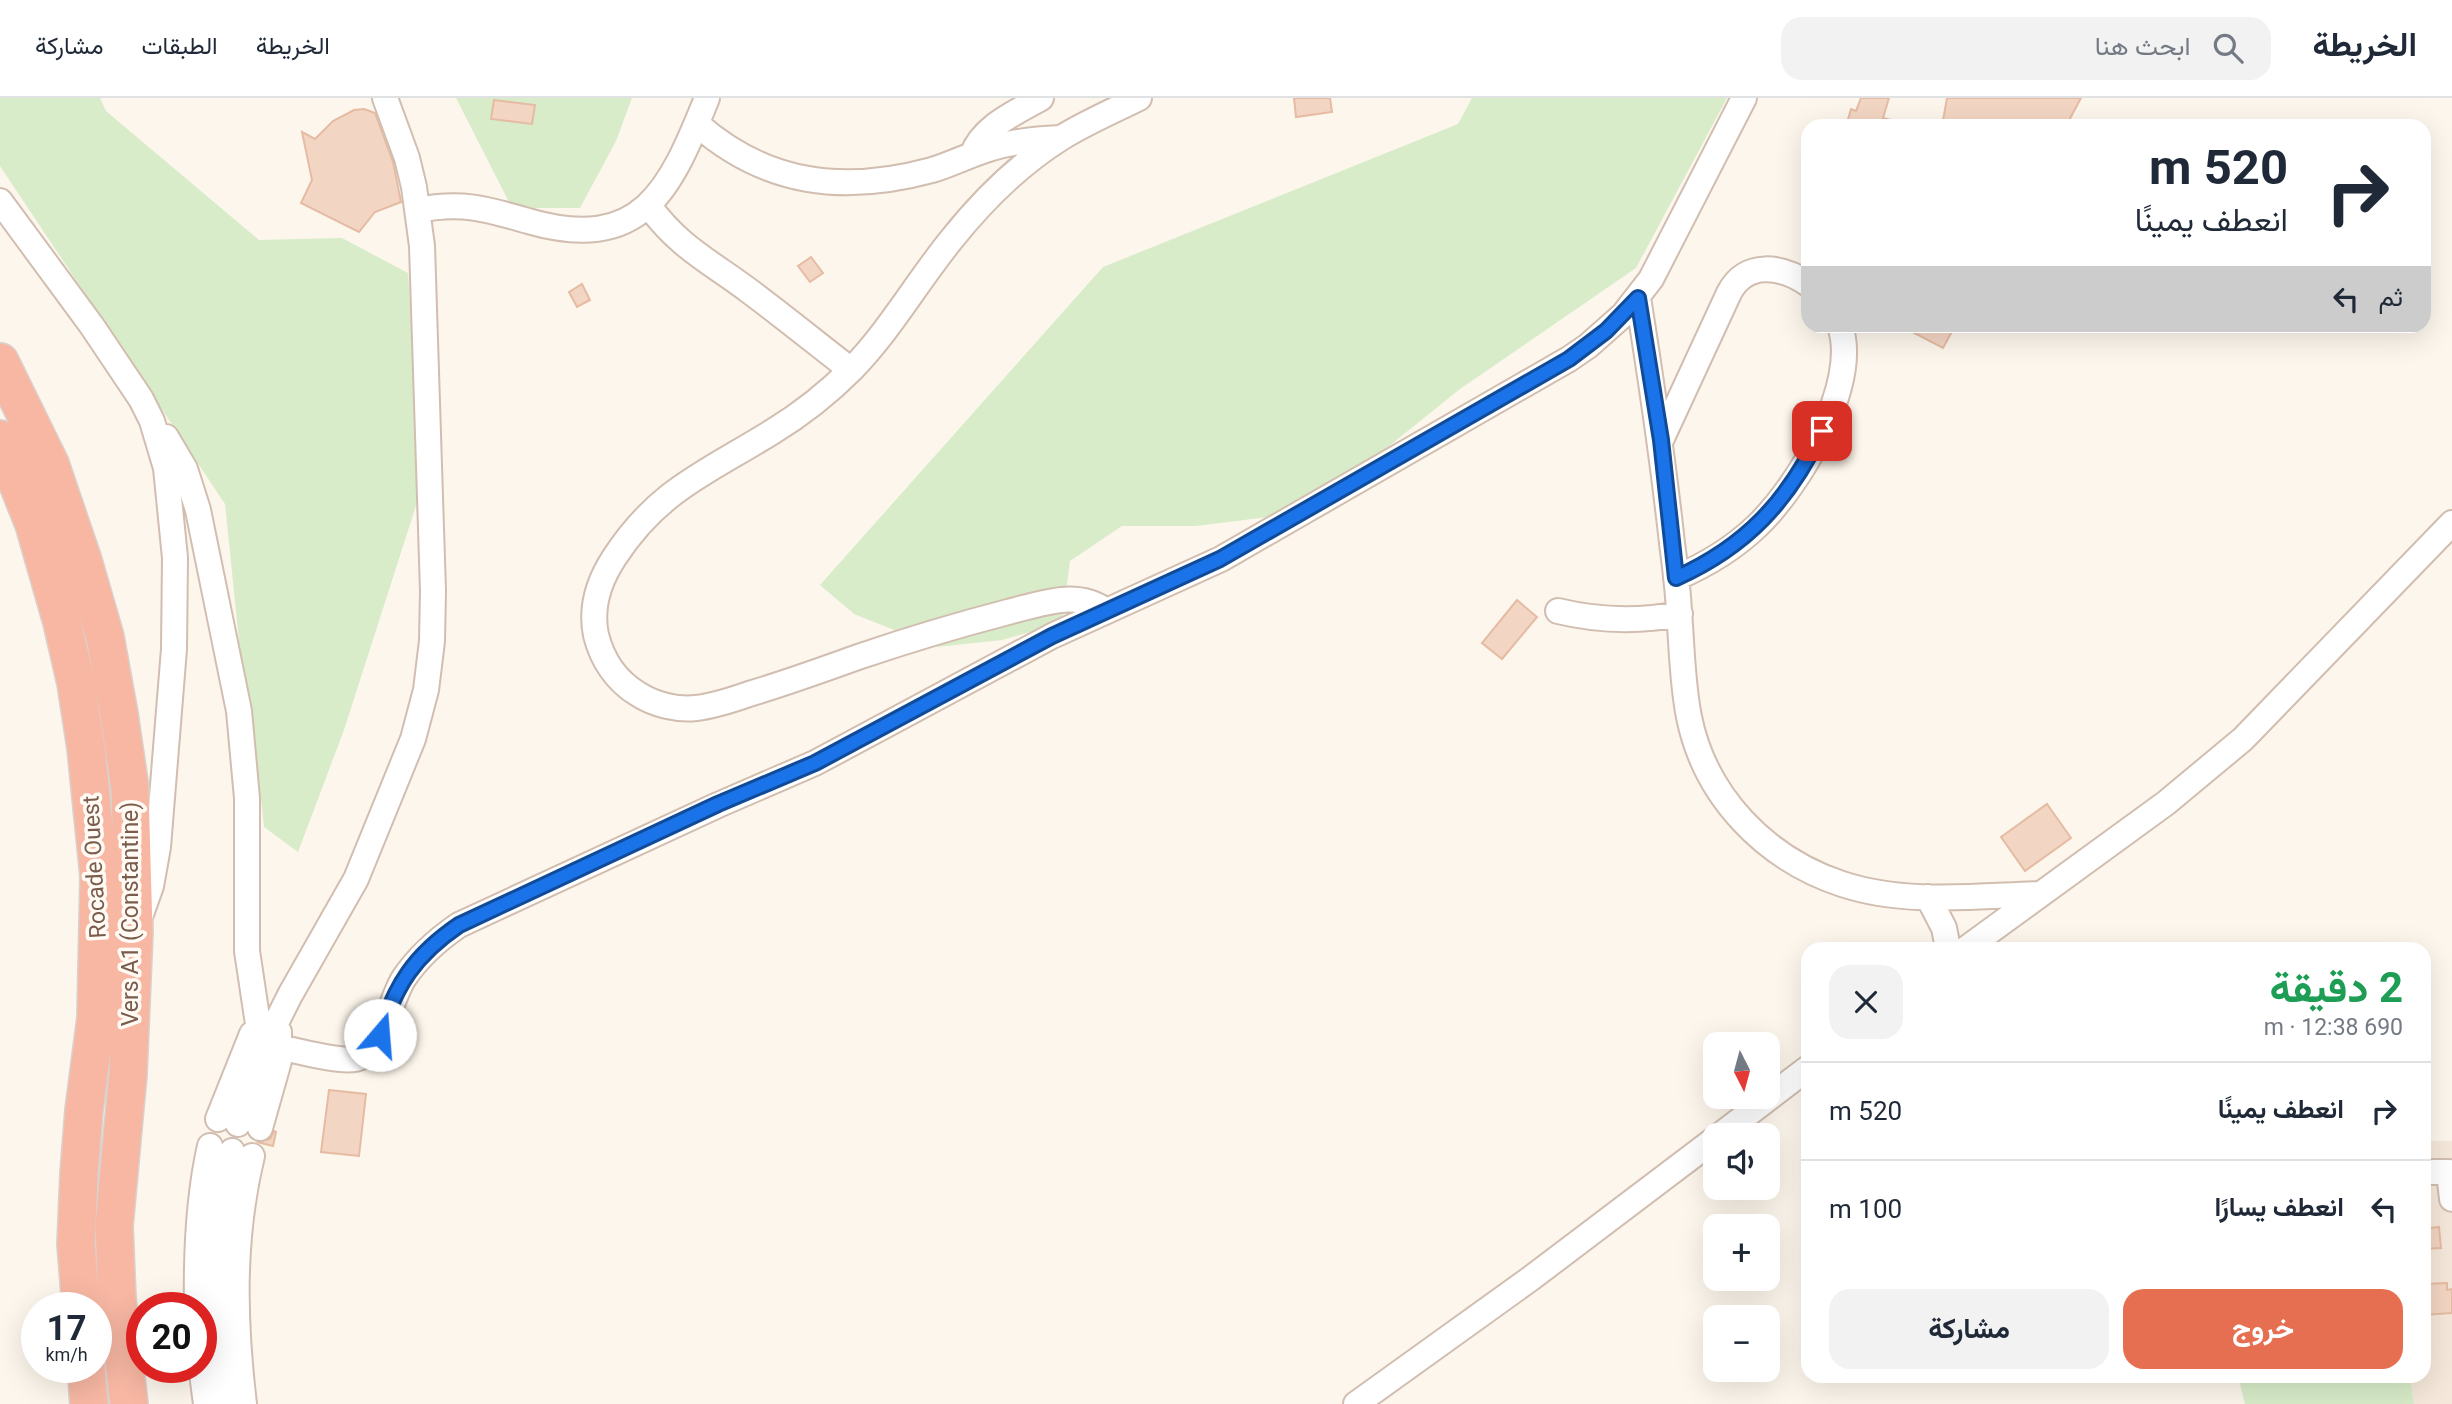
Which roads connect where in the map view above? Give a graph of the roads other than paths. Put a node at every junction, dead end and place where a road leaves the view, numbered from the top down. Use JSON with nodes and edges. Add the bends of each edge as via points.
{"nodes":[{"id":1,"x":385,"y":98,"type":"edge"},
{"id":2,"x":708,"y":98,"type":"edge"},
{"id":3,"x":1041,"y":98,"type":"edge"},
{"id":4,"x":1139,"y":98,"type":"edge"},
{"id":5,"x":1744,"y":98,"type":"edge"},
{"id":6,"x":697,"y":124,"type":"junction"},
{"id":7,"x":1061,"y":138,"type":"junction"},
{"id":8,"x":972,"y":155,"type":"junction"},
{"id":9,"x":0,"y":201,"type":"edge"},
{"id":10,"x":649,"y":206,"type":"junction"},
{"id":11,"x":418,"y":210,"type":"junction"},
{"id":12,"x":1801,"y":280,"type":"edge"},
{"id":13,"x":1638,"y":298,"type":"junction"},
{"id":14,"x":1842,"y":333,"type":"edge"},
{"id":15,"x":0,"y":362,"type":"edge"},
{"id":16,"x":850,"y":370,"type":"junction"},
{"id":17,"x":152,"y":421,"type":"junction"},
{"id":18,"x":0,"y":439,"type":"edge"},
{"id":19,"x":1661,"y":440,"type":"junction"},
{"id":20,"x":2452,"y":523,"type":"edge"},
{"id":21,"x":1676,"y":578,"type":"junction"},
{"id":22,"x":1106,"y":611,"type":"junction"},
{"id":23,"x":1558,"y":611,"type":"dead end"},
{"id":24,"x":1680,"y":614,"type":"junction"},
{"id":25,"x":2041,"y":894,"type":"junction"},
{"id":26,"x":1928,"y":897,"type":"junction"},
{"id":27,"x":134,"y":931,"type":"junction"},
{"id":28,"x":1947,"y":942,"type":"edge"},
{"id":29,"x":1975,"y":942,"type":"edge"},
{"id":30,"x":267,"y":1022,"type":"junction"},
{"id":31,"x":280,"y":1047,"type":"junction"},
{"id":32,"x":1801,"y":1074,"type":"edge"},
{"id":33,"x":1736,"y":1123,"type":"edge"},
{"id":34,"x":1703,"y":1148,"type":"edge"},
{"id":35,"x":231,"y":1151,"type":"junction"},
{"id":36,"x":2431,"y":1172,"type":"edge"},
{"id":37,"x":2452,"y":1199,"type":"edge"},
{"id":38,"x":79,"y":1292,"type":"edge"},
{"id":39,"x":197,"y":1292,"type":"edge"},
{"id":40,"x":87,"y":1383,"type":"edge"},
{"id":41,"x":203,"y":1383,"type":"edge"},
{"id":42,"x":89,"y":1404,"type":"edge"},
{"id":43,"x":129,"y":1404,"type":"edge"},
{"id":44,"x":206,"y":1404,"type":"edge"},
{"id":45,"x":225,"y":1404,"type":"edge"},
{"id":46,"x":244,"y":1404,"type":"edge"},
{"id":47,"x":1356,"y":1404,"type":"edge"}],
"edges":[{"from":1,"to":11,"type":"street","via":[[407,158]]},
{"from":2,"to":6,"type":"street"},
{"from":3,"to":8,"type":"street","via":[[996,124],[981,137]]},
{"from":4,"to":7,"type":"street"},
{"from":5,"to":13,"type":"street","via":[[1663,259]]},
{"from":6,"to":8,"type":"street","via":[[754,164],[804,179],[887,179]]},
{"from":6,"to":10,"type":"street"},
{"from":7,"to":8,"type":"street","via":[[1012,143]]},
{"from":7,"to":16,"type":"street","via":[[1017,171],[972,215]]},
{"from":9,"to":17,"type":"street","via":[[117,362]]},
{"from":10,"to":11,"type":"street","via":[[623,222],[599,229],[552,226],[475,206]]},
{"from":10,"to":16,"type":"street","via":[[688,250]]},
{"from":11,"to":30,"type":"street","via":[[433,591],[426,690],[413,739],[356,879]]},
{"from":12,"to":19,"type":"street","via":[[1768,269],[1739,278]]},
{"from":13,"to":19,"type":"street"},
{"from":13,"to":22,"type":"street","via":[[1606,331],[1569,359],[1258,539]]},
{"from":14,"to":21,"type":"street","via":[[1839,383],[1801,471],[1773,509],[1740,541]]},
{"from":15,"to":27,"type":"highway","name":"Vers A1 (Constantine)","via":[[50,464],[105,638],[130,789]]},
{"from":16,"to":22,"type":"street","via":[[775,431],[679,487],[628,536],[604,574],[594,612],[600,650],[622,682],[655,703],[694,708],[1016,610],[1073,598],[1091,601]]},
{"from":17,"to":27,"type":"street","via":[[170,493],[176,597],[158,847]]},
{"from":17,"to":30,"type":"street","via":[[176,452],[192,488],[239,711],[247,798],[247,951]]},
{"from":18,"to":38,"type":"highway","name":"Rocade Ouest","via":[[34,524],[65,634],[86,748],[99,876],[96,1018],[79,1174]]},
{"from":19,"to":21,"type":"street"},
{"from":20,"to":25,"type":"street","via":[[2243,739],[2166,803]]},
{"from":21,"to":24,"type":"street"},
{"from":22,"to":31,"type":"street","via":[[998,663],[815,763],[459,925],[408,972],[394,995],[377,1043],[366,1054],[352,1059]]},
{"from":23,"to":24,"type":"street","via":[[1621,620]]},
{"from":24,"to":26,"type":"street","via":[[1685,693],[1696,743],[1718,788],[1741,819],[1769,846],[1816,874],[1870,892]]},
{"from":25,"to":26,"type":"street"},
{"from":25,"to":29,"type":"street"},
{"from":26,"to":28,"type":"street"},
{"from":27,"to":43,"type":"highway","name":"Vers A1 (Constantine)","via":[[128,1074],[114,1226]]},
{"from":30,"to":31,"type":"street"},
{"from":30,"to":31,"type":"street","via":[[239,1124],[276,1074]]},
{"from":32,"to":33,"type":"street"},
{"from":34,"to":47,"type":"street"},
{"from":35,"to":39,"type":"street","via":[[201,1194]]},
{"from":35,"to":45,"type":"street","via":[[219,1261]]},
{"from":35,"to":46,"type":"street","via":[[243,1199],[236,1270]]},
{"from":36,"to":37,"type":"street","via":[[2449,1172]]},
{"from":40,"to":42,"type":"highway"},
{"from":41,"to":44,"type":"street"}]}
